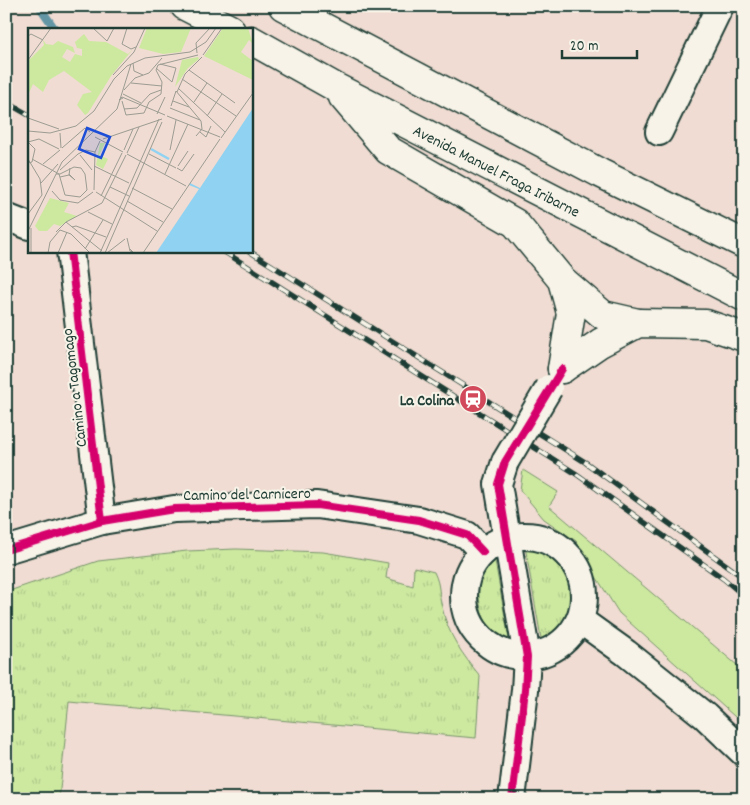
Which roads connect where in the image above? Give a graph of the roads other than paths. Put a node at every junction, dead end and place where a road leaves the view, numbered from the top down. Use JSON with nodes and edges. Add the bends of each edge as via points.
{"nodes":[{"id":1,"x":185,"y":6,"type":"edge"},
{"id":2,"x":283,"y":6,"type":"edge"},
{"id":3,"x":720,"y":6,"type":"edge"},
{"id":4,"x":228,"y":28,"type":"edge"},
{"id":5,"x":252,"y":41,"type":"edge"},
{"id":6,"x":335,"y":87,"type":"junction"},
{"id":7,"x":659,"y":132,"type":"dead end"},
{"id":8,"x":6,"y":217,"type":"edge"},
{"id":9,"x":28,"y":226,"type":"edge"},
{"id":10,"x":744,"y":244,"type":"edge"},
{"id":11,"x":70,"y":252,"type":"edge"},
{"id":12,"x":562,"y":280,"type":"junction"},
{"id":13,"x":744,"y":297,"type":"edge"},
{"id":14,"x":638,"y":323,"type":"junction"},
{"id":15,"x":744,"y":337,"type":"edge"},
{"id":16,"x":556,"y":378,"type":"junction"},
{"id":17,"x":102,"y":521,"type":"junction"},
{"id":18,"x":508,"y":538,"type":"junction"},
{"id":19,"x":6,"y":550,"type":"edge"},
{"id":20,"x":482,"y":552,"type":"junction"},
{"id":21,"x":580,"y":620,"type":"junction"},
{"id":22,"x":527,"y":657,"type":"junction"},
{"id":23,"x":744,"y":753,"type":"edge"},
{"id":24,"x":512,"y":799,"type":"edge"}],
"edges":[{"from":1,"to":4,"type":"main road"},
{"from":2,"to":10,"type":"main road","via":[[600,174]]},
{"from":3,"to":7,"type":"street"},
{"from":5,"to":6,"type":"main road","name":"Avenida Manuel Fraga Iribarne"},
{"from":6,"to":12,"type":"main road","via":[[388,150],[515,223]]},
{"from":6,"to":13,"type":"main road","name":"Avenida Manuel Fraga Iribarne"},
{"from":8,"to":9,"type":"street"},
{"from":11,"to":17,"type":"street","name":"Camino a Tagomago"},
{"from":12,"to":14,"type":"main road","via":[[603,315]]},
{"from":12,"to":16,"type":"main road","via":[[571,313]]},
{"from":14,"to":15,"type":"main road","via":[[706,324]]},
{"from":14,"to":16,"type":"main road","via":[[600,342]]},
{"from":16,"to":18,"type":"street","bridge":true,"via":[[505,462],[498,484]]},
{"from":17,"to":19,"type":"street","name":"Camino del Carnicero"},
{"from":17,"to":20,"type":"street","name":"Camino del Carnicero","via":[[174,508],[317,506],[419,520],[467,536]]},
{"from":18,"to":20,"type":"street"},
{"from":18,"to":21,"type":"street","via":[[528,536],[546,540],[563,550],[576,564],[583,582],[584,602]]},
{"from":18,"to":22,"type":"street"},
{"from":20,"to":22,"type":"street","via":[[471,567],[465,584],[464,602],[469,620],[478,636],[492,648],[509,655]]},
{"from":21,"to":22,"type":"street","via":[[559,646],[544,654]]},
{"from":21,"to":23,"type":"street","via":[[706,716]]},
{"from":22,"to":24,"type":"street"}]}
